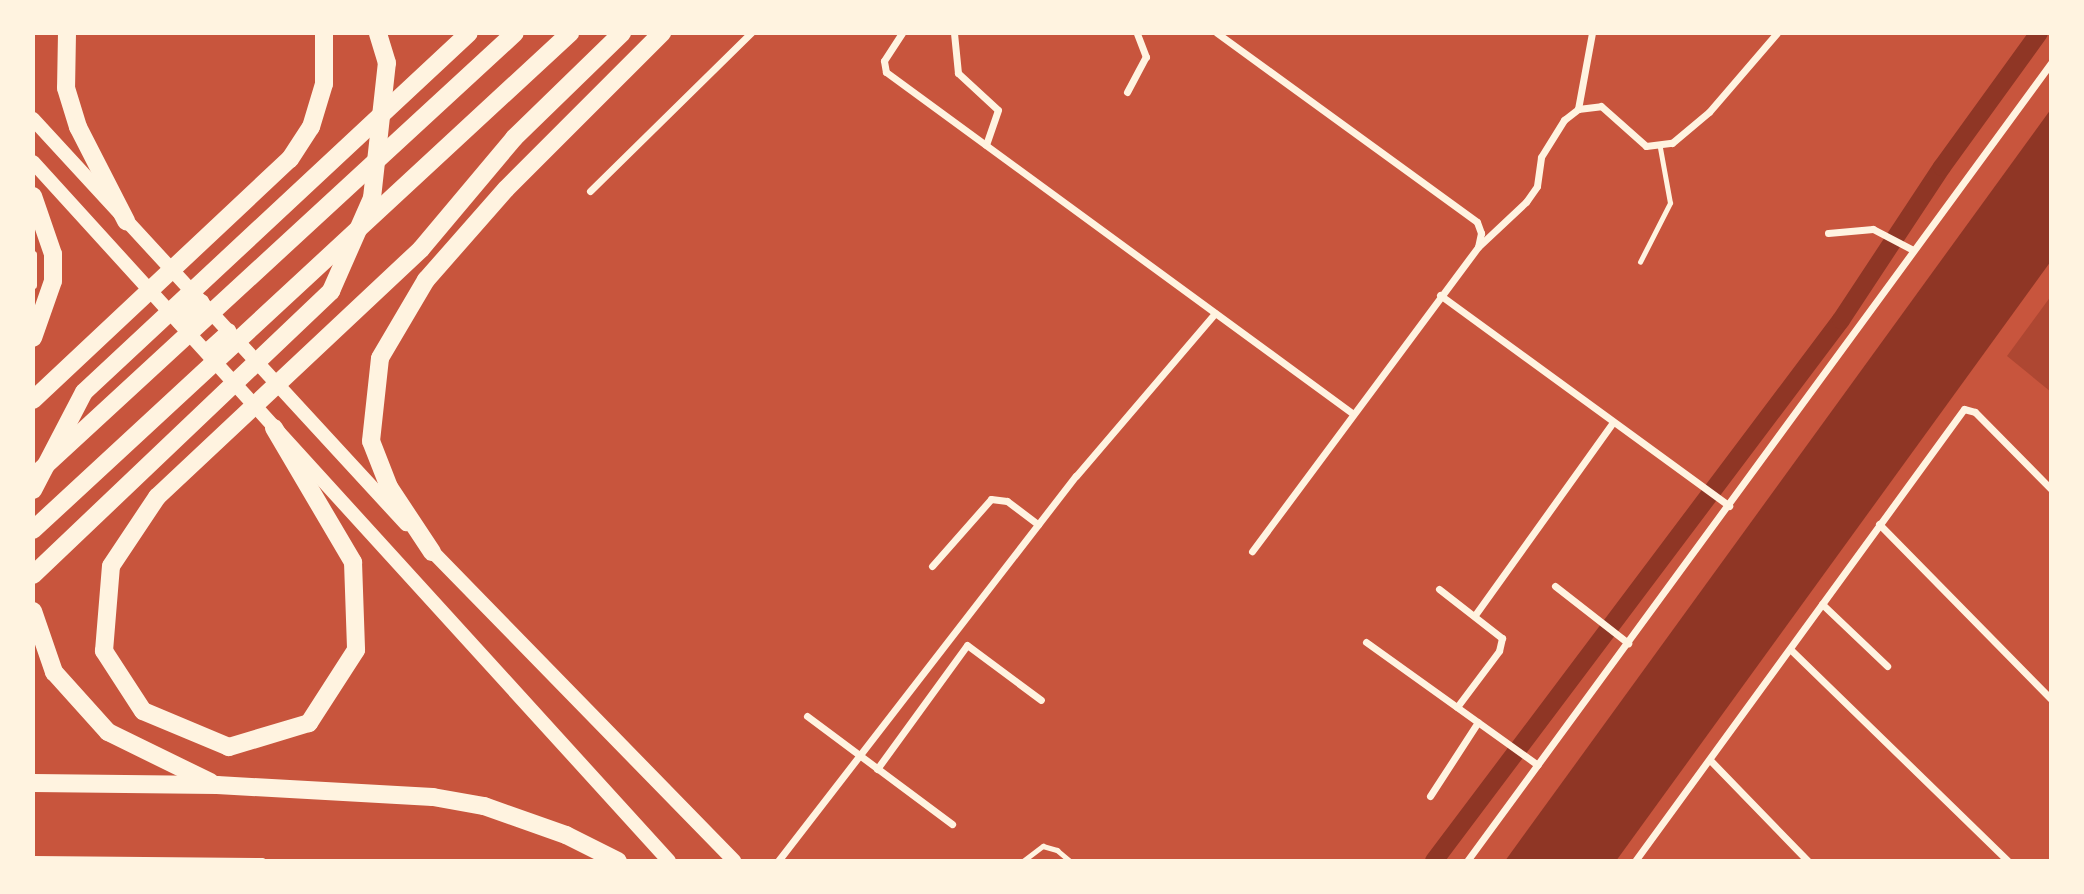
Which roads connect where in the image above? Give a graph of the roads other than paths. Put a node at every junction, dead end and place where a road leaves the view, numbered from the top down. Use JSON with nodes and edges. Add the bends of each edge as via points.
{"nodes":[{"id":1,"x":67,"y":33,"type":"edge"},
{"id":2,"x":324,"y":33,"type":"edge"},
{"id":3,"x":378,"y":33,"type":"edge"},
{"id":4,"x":469,"y":33,"type":"edge"},
{"id":5,"x":515,"y":33,"type":"edge"},
{"id":6,"x":570,"y":33,"type":"edge"},
{"id":7,"x":622,"y":33,"type":"edge"},
{"id":8,"x":662,"y":33,"type":"edge"},
{"id":9,"x":751,"y":33,"type":"edge"},
{"id":10,"x":902,"y":33,"type":"edge"},
{"id":11,"x":954,"y":33,"type":"edge"},
{"id":12,"x":1137,"y":33,"type":"edge"},
{"id":13,"x":1217,"y":33,"type":"edge"},
{"id":14,"x":1592,"y":33,"type":"edge"},
{"id":15,"x":1777,"y":33,"type":"edge"},
{"id":16,"x":2051,"y":63,"type":"edge"},
{"id":17,"x":1127,"y":92,"type":"dead end"},
{"id":18,"x":1578,"y":109,"type":"junction"},
{"id":19,"x":33,"y":119,"type":"edge"},
{"id":20,"x":986,"y":145,"type":"junction"},
{"id":21,"x":1660,"y":148,"type":"junction"},
{"id":22,"x":33,"y":162,"type":"edge"},
{"id":23,"x":590,"y":191,"type":"dead end"},
{"id":24,"x":33,"y":196,"type":"edge"},
{"id":25,"x":126,"y":221,"type":"junction"},
{"id":26,"x":1828,"y":233,"type":"dead end"},
{"id":27,"x":1478,"y":247,"type":"junction"},
{"id":28,"x":1913,"y":250,"type":"junction"},
{"id":29,"x":33,"y":254,"type":"edge"},
{"id":30,"x":1640,"y":262,"type":"dead end"},
{"id":31,"x":33,"y":285,"type":"edge"},
{"id":32,"x":1440,"y":295,"type":"junction"},
{"id":33,"x":202,"y":301,"type":"junction"},
{"id":34,"x":1215,"y":313,"type":"junction"},
{"id":35,"x":180,"y":322,"type":"junction"},
{"id":36,"x":229,"y":330,"type":"junction"},
{"id":37,"x":33,"y":338,"type":"edge"},
{"id":38,"x":206,"y":351,"type":"junction"},
{"id":39,"x":33,"y":400,"type":"edge"},
{"id":40,"x":1352,"y":413,"type":"junction"},
{"id":41,"x":1613,"y":422,"type":"junction"},
{"id":42,"x":274,"y":428,"type":"junction"},
{"id":43,"x":33,"y":477,"type":"edge"},
{"id":44,"x":2051,"y":489,"type":"edge"},
{"id":45,"x":33,"y":490,"type":"edge"},
{"id":46,"x":1729,"y":506,"type":"junction"},
{"id":47,"x":1038,"y":524,"type":"junction"},
{"id":48,"x":1879,"y":524,"type":"junction"},
{"id":49,"x":33,"y":530,"type":"edge"},
{"id":50,"x":1252,"y":551,"type":"dead end"},
{"id":51,"x":432,"y":552,"type":"junction"},
{"id":52,"x":932,"y":566,"type":"dead end"},
{"id":53,"x":33,"y":575,"type":"edge"},
{"id":54,"x":1555,"y":586,"type":"dead end"},
{"id":55,"x":1439,"y":589,"type":"dead end"},
{"id":56,"x":1822,"y":604,"type":"junction"},
{"id":57,"x":33,"y":611,"type":"edge"},
{"id":58,"x":1475,"y":615,"type":"junction"},
{"id":59,"x":1366,"y":642,"type":"dead end"},
{"id":60,"x":1628,"y":643,"type":"junction"},
{"id":61,"x":1790,"y":649,"type":"junction"},
{"id":62,"x":1887,"y":666,"type":"dead end"},
{"id":63,"x":2051,"y":699,"type":"edge"},
{"id":64,"x":1041,"y":700,"type":"dead end"},
{"id":65,"x":1457,"y":707,"type":"junction"},
{"id":66,"x":807,"y":716,"type":"dead end"},
{"id":67,"x":1478,"y":722,"type":"junction"},
{"id":68,"x":859,"y":755,"type":"junction"},
{"id":69,"x":1710,"y":760,"type":"junction"},
{"id":70,"x":1538,"y":765,"type":"junction"},
{"id":71,"x":877,"y":768,"type":"junction"},
{"id":72,"x":33,"y":783,"type":"edge"},
{"id":73,"x":217,"y":785,"type":"junction"},
{"id":74,"x":1430,"y":796,"type":"dead end"},
{"id":75,"x":952,"y":824,"type":"dead end"},
{"id":76,"x":33,"y":859,"type":"edge"},
{"id":77,"x":262,"y":861,"type":"edge"},
{"id":78,"x":618,"y":861,"type":"edge"},
{"id":79,"x":669,"y":861,"type":"edge"},
{"id":80,"x":734,"y":861,"type":"edge"},
{"id":81,"x":778,"y":861,"type":"edge"},
{"id":82,"x":1023,"y":861,"type":"edge"},
{"id":83,"x":1070,"y":861,"type":"edge"},
{"id":84,"x":1467,"y":861,"type":"edge"},
{"id":85,"x":1635,"y":861,"type":"edge"},
{"id":86,"x":1808,"y":861,"type":"edge"},
{"id":87,"x":2008,"y":861,"type":"edge"}],
"edges":[{"from":1,"to":25,"type":"highway","via":[[66,88],[78,127]]},
{"from":2,"to":39,"type":"highway","via":[[324,84],[311,127],[290,159]]},
{"from":3,"to":53,"type":"highway","via":[[387,63],[372,198],[331,291]]},
{"from":4,"to":45,"type":"highway","via":[[84,392]]},
{"from":5,"to":43,"type":"highway"},
{"from":6,"to":49,"type":"highway"},
{"from":7,"to":42,"type":"highway","via":[[514,138],[421,249],[157,496],[111,566],[104,651],[143,711],[229,747],[309,723],[356,650],[353,562]]},
{"from":8,"to":51,"type":"highway","via":[[506,189],[426,279],[380,358],[371,441],[389,486]]},
{"from":9,"to":23,"type":"street"},
{"from":10,"to":20,"type":"street","via":[[884,61],[886,72]]},
{"from":11,"to":20,"type":"street","via":[[958,73],[998,110]]},
{"from":12,"to":17,"type":"street","via":[[1146,57]]},
{"from":13,"to":27,"type":"street","via":[[1477,222]]},
{"from":14,"to":18,"type":"street"},
{"from":15,"to":21,"type":"street","via":[[1709,112],[1684,136]]},
{"from":16,"to":28,"type":"street"},
{"from":18,"to":21,"type":"street","via":[[1601,106],[1637,139]]},
{"from":18,"to":27,"type":"street","via":[[1564,120],[1541,156],[1537,187]]},
{"from":19,"to":25,"type":"main road"},
{"from":20,"to":34,"type":"street"},
{"from":21,"to":30,"type":"lane","via":[[1670,203]]},
{"from":22,"to":35,"type":"main road"},
{"from":24,"to":37,"type":"highway","via":[[53,254],[53,281]]},
{"from":25,"to":33,"type":"main road"},
{"from":26,"to":28,"type":"street","via":[[1862,227]]},
{"from":27,"to":32,"type":"street"},
{"from":28,"to":46,"type":"street"},
{"from":29,"to":31,"type":"street"},
{"from":32,"to":40,"type":"street"},
{"from":32,"to":41,"type":"street"},
{"from":33,"to":35,"type":"main road"},
{"from":33,"to":36,"type":"main road"},
{"from":34,"to":40,"type":"street"},
{"from":34,"to":47,"type":"street"},
{"from":35,"to":38,"type":"main road"},
{"from":36,"to":38,"type":"main road"},
{"from":36,"to":51,"type":"main road"},
{"from":38,"to":42,"type":"main road"},
{"from":40,"to":50,"type":"street"},
{"from":41,"to":46,"type":"street"},
{"from":41,"to":58,"type":"street"},
{"from":42,"to":79,"type":"main road"},
{"from":44,"to":48,"type":"street","via":[[1975,412],[1965,410]]},
{"from":46,"to":60,"type":"street"},
{"from":47,"to":52,"type":"street","via":[[1007,501],[991,499]]},
{"from":47,"to":68,"type":"street"},
{"from":48,"to":56,"type":"street"},
{"from":48,"to":63,"type":"street"},
{"from":51,"to":80,"type":"main road"},
{"from":54,"to":60,"type":"street"},
{"from":55,"to":58,"type":"street"},
{"from":56,"to":61,"type":"street"},
{"from":56,"to":62,"type":"street"},
{"from":57,"to":73,"type":"highway","via":[[54,672],[108,732]]},
{"from":58,"to":65,"type":"street","via":[[1499,631],[1502,644]]},
{"from":59,"to":65,"type":"street"},
{"from":60,"to":70,"type":"street"},
{"from":61,"to":69,"type":"street"},
{"from":61,"to":87,"type":"street"},
{"from":64,"to":71,"type":"street","via":[[967,645]]},
{"from":65,"to":67,"type":"street"},
{"from":66,"to":68,"type":"street"},
{"from":67,"to":70,"type":"street"},
{"from":67,"to":74,"type":"street"},
{"from":68,"to":71,"type":"street"},
{"from":68,"to":81,"type":"street"},
{"from":69,"to":85,"type":"street"},
{"from":69,"to":86,"type":"street"},
{"from":70,"to":84,"type":"street"},
{"from":71,"to":75,"type":"street"},
{"from":72,"to":73,"type":"highway"},
{"from":73,"to":78,"type":"highway","via":[[433,797],[484,806],[566,835]]},
{"from":76,"to":77,"type":"street"},
{"from":82,"to":83,"type":"lane","via":[[1043,846]]}]}
